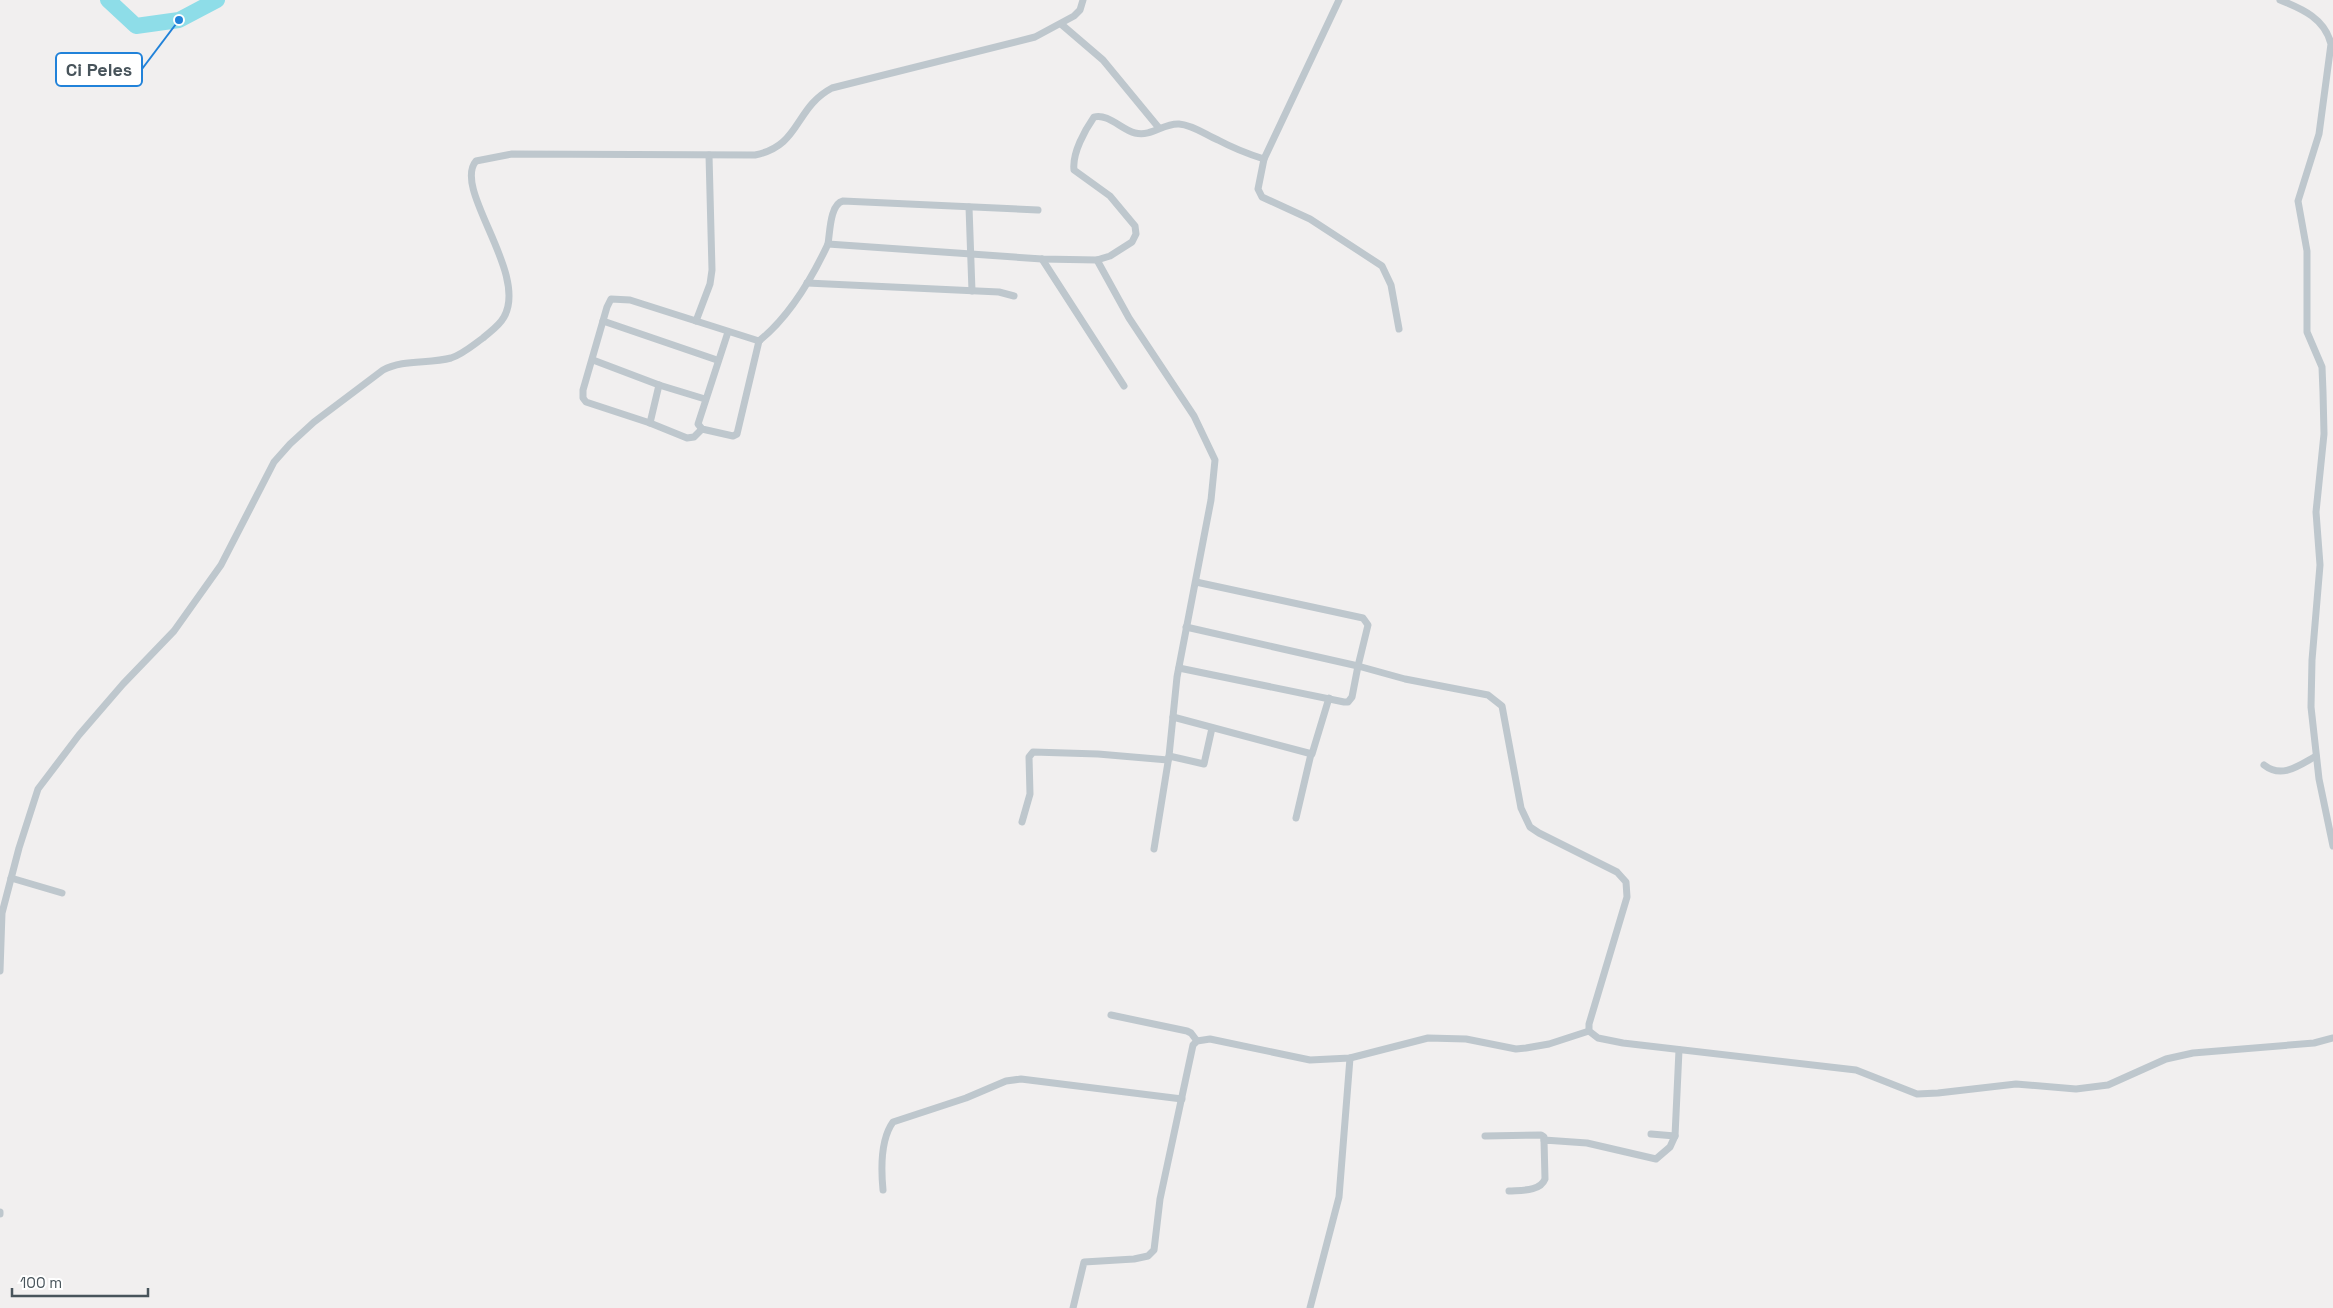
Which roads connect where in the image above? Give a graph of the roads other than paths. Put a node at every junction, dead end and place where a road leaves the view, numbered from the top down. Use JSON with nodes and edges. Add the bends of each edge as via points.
{"nodes":[{"id":1,"x":1082,"y":0,"type":"edge"},
{"id":2,"x":1339,"y":0,"type":"edge"},
{"id":3,"x":2280,"y":0,"type":"edge"},
{"id":4,"x":1061,"y":24,"type":"junction"},
{"id":5,"x":1159,"y":128,"type":"junction"},
{"id":6,"x":709,"y":155,"type":"junction"},
{"id":7,"x":1264,"y":159,"type":"junction"},
{"id":8,"x":969,"y":207,"type":"junction"},
{"id":9,"x":1038,"y":210,"type":"dead end"},
{"id":10,"x":828,"y":244,"type":"junction"},
{"id":11,"x":971,"y":254,"type":"junction"},
{"id":12,"x":1042,"y":259,"type":"junction"},
{"id":13,"x":1097,"y":260,"type":"junction"},
{"id":14,"x":806,"y":283,"type":"junction"},
{"id":15,"x":972,"y":291,"type":"junction"},
{"id":16,"x":1014,"y":296,"type":"dead end"},
{"id":17,"x":602,"y":321,"type":"junction"},
{"id":18,"x":696,"y":321,"type":"junction"},
{"id":19,"x":1399,"y":329,"type":"dead end"},
{"id":20,"x":728,"y":332,"type":"junction"},
{"id":21,"x":759,"y":341,"type":"junction"},
{"id":22,"x":593,"y":360,"type":"junction"},
{"id":23,"x":717,"y":360,"type":"junction"},
{"id":24,"x":659,"y":385,"type":"junction"},
{"id":25,"x":1124,"y":386,"type":"dead end"},
{"id":26,"x":705,"y":399,"type":"junction"},
{"id":27,"x":650,"y":423,"type":"junction"},
{"id":28,"x":702,"y":429,"type":"junction"},
{"id":29,"x":2324,"y":434,"type":"junction"},
{"id":30,"x":2333,"y":436,"type":"edge"},
{"id":31,"x":1196,"y":582,"type":"junction"},
{"id":32,"x":1186,"y":627,"type":"junction"},
{"id":33,"x":1358,"y":666,"type":"junction"},
{"id":34,"x":1179,"y":668,"type":"junction"},
{"id":35,"x":1329,"y":698,"type":"junction"},
{"id":36,"x":1172,"y":717,"type":"junction"},
{"id":37,"x":1212,"y":728,"type":"junction"},
{"id":38,"x":1311,"y":754,"type":"junction"},
{"id":39,"x":2316,"y":756,"type":"junction"},
{"id":40,"x":1169,"y":758,"type":"junction"},
{"id":41,"x":2264,"y":765,"type":"dead end"},
{"id":42,"x":1296,"y":818,"type":"dead end"},
{"id":43,"x":1022,"y":822,"type":"dead end"},
{"id":44,"x":2333,"y":846,"type":"edge"},
{"id":45,"x":1154,"y":849,"type":"dead end"},
{"id":46,"x":12,"y":878,"type":"junction"},
{"id":47,"x":62,"y":893,"type":"dead end"},
{"id":48,"x":0,"y":971,"type":"edge"},
{"id":49,"x":1111,"y":1015,"type":"dead end"},
{"id":50,"x":1589,"y":1031,"type":"junction"},
{"id":51,"x":2333,"y":1038,"type":"edge"},
{"id":52,"x":1197,"y":1041,"type":"junction"},
{"id":53,"x":1678,"y":1050,"type":"junction"},
{"id":54,"x":1350,"y":1058,"type":"junction"},
{"id":55,"x":1182,"y":1099,"type":"junction"},
{"id":56,"x":1651,"y":1134,"type":"dead end"},
{"id":57,"x":1484,"y":1136,"type":"dead end"},
{"id":58,"x":1675,"y":1136,"type":"junction"},
{"id":59,"x":1544,"y":1140,"type":"junction"},
{"id":60,"x":883,"y":1190,"type":"dead end"},
{"id":61,"x":1509,"y":1192,"type":"dead end"},
{"id":62,"x":1073,"y":1308,"type":"edge"},
{"id":63,"x":1310,"y":1308,"type":"edge"}],
"edges":[{"from":1,"to":4,"type":"street","via":[[1080,10]]},
{"from":2,"to":7,"type":"street"},
{"from":3,"to":29,"type":"street","via":[[2306,10],[2327,32],[2331,44],[2319,134],[2298,202],[2306,251],[2307,332],[2322,366]]},
{"from":4,"to":5,"type":"street","via":[[1103,60]]},
{"from":4,"to":6,"type":"street","via":[[1035,37],[1008,45],[832,88],[815,100],[780,146],[755,155]]},
{"from":5,"to":7,"type":"street","via":[[1179,124],[1191,127]]},
{"from":5,"to":13,"type":"street","via":[[1146,135],[1137,134],[1099,116],[1094,117],[1080,142],[1074,170],[1110,196],[1135,226],[1132,242]]},
{"from":6,"to":18,"type":"street","via":[[712,270]]},
{"from":6,"to":46,"type":"street","via":[[512,154],[480,159],[474,164],[472,175],[478,206],[501,257],[508,286],[508,308],[501,323],[461,354],[383,370],[314,422],[274,462],[220,565],[174,631],[145,659],[79,735],[38,789]]},
{"from":7,"to":19,"type":"street","via":[[1258,189],[1262,197],[1310,219],[1382,266],[1390,285]]},
{"from":8,"to":9,"type":"street"},
{"from":8,"to":10,"type":"street","via":[[838,202],[834,207]]},
{"from":8,"to":11,"type":"street"},
{"from":10,"to":11,"type":"street"},
{"from":10,"to":14,"type":"street"},
{"from":11,"to":12,"type":"street"},
{"from":11,"to":15,"type":"street"},
{"from":12,"to":13,"type":"street"},
{"from":12,"to":25,"type":"street"},
{"from":13,"to":31,"type":"street","via":[[1129,318],[1194,416],[1215,460]]},
{"from":14,"to":15,"type":"street"},
{"from":14,"to":21,"type":"street","via":[[768,334]]},
{"from":15,"to":16,"type":"street"},
{"from":17,"to":18,"type":"street","via":[[611,299],[620,298]]},
{"from":17,"to":22,"type":"street"},
{"from":17,"to":23,"type":"street"},
{"from":18,"to":20,"type":"street"},
{"from":20,"to":21,"type":"street"},
{"from":20,"to":23,"type":"street"},
{"from":21,"to":28,"type":"street","via":[[737,434],[733,436]]},
{"from":22,"to":24,"type":"street"},
{"from":22,"to":27,"type":"street","via":[[583,390],[586,402]]},
{"from":23,"to":26,"type":"street"},
{"from":24,"to":26,"type":"street"},
{"from":24,"to":27,"type":"street"},
{"from":26,"to":28,"type":"street","via":[[698,424]]},
{"from":27,"to":28,"type":"street","via":[[687,438],[694,438]]},
{"from":29,"to":30,"type":"street"},
{"from":29,"to":39,"type":"street","via":[[2316,512],[2320,562],[2311,680]]},
{"from":31,"to":32,"type":"street"},
{"from":31,"to":33,"type":"street","via":[[1363,618],[1368,625]]},
{"from":32,"to":33,"type":"street"},
{"from":32,"to":34,"type":"street"},
{"from":33,"to":35,"type":"street","via":[[1352,697],[1348,702]]},
{"from":33,"to":50,"type":"street","via":[[1488,695],[1497,700],[1504,713],[1521,808],[1530,827],[1624,878],[1628,887],[1627,897],[1588,1024]]},
{"from":34,"to":35,"type":"street"},
{"from":34,"to":36,"type":"street"},
{"from":35,"to":38,"type":"street"},
{"from":36,"to":37,"type":"street"},
{"from":36,"to":40,"type":"street"},
{"from":37,"to":38,"type":"street"},
{"from":37,"to":40,"type":"street","via":[[1204,764]]},
{"from":38,"to":42,"type":"street"},
{"from":39,"to":41,"type":"street","via":[[2282,772]]},
{"from":39,"to":44,"type":"street"},
{"from":40,"to":43,"type":"street","via":[[1033,752],[1029,757],[1030,794]]},
{"from":40,"to":45,"type":"street"},
{"from":46,"to":47,"type":"street"},
{"from":46,"to":48,"type":"street","via":[[2,913]]},
{"from":49,"to":52,"type":"street","via":[[1187,1031]]},
{"from":50,"to":53,"type":"street","via":[[1598,1038]]},
{"from":50,"to":54,"type":"street","via":[[1549,1044],[1516,1049],[1473,1040],[1428,1038]]},
{"from":51,"to":53,"type":"street","via":[[2314,1043],[2193,1052],[2166,1059],[2108,1085],[2076,1089],[2016,1084],[1938,1094],[1917,1094],[1856,1070]]},
{"from":52,"to":54,"type":"street","via":[[1210,1039],[1304,1060]]},
{"from":52,"to":55,"type":"street","via":[[1193,1045]]},
{"from":53,"to":58,"type":"street"},
{"from":54,"to":63,"type":"street","via":[[1339,1198]]},
{"from":55,"to":60,"type":"street","via":[[1029,1080],[1006,1081],[893,1122],[880,1166]]},
{"from":55,"to":62,"type":"street","via":[[1160,1199],[1154,1250],[1148,1256],[1134,1259],[1084,1262]]},
{"from":56,"to":58,"type":"street"},
{"from":57,"to":59,"type":"street","via":[[1541,1135]]},
{"from":58,"to":59,"type":"street","via":[[1670,1146],[1656,1159],[1587,1143]]},
{"from":59,"to":61,"type":"street","via":[[1544,1183],[1536,1188]]}]}
